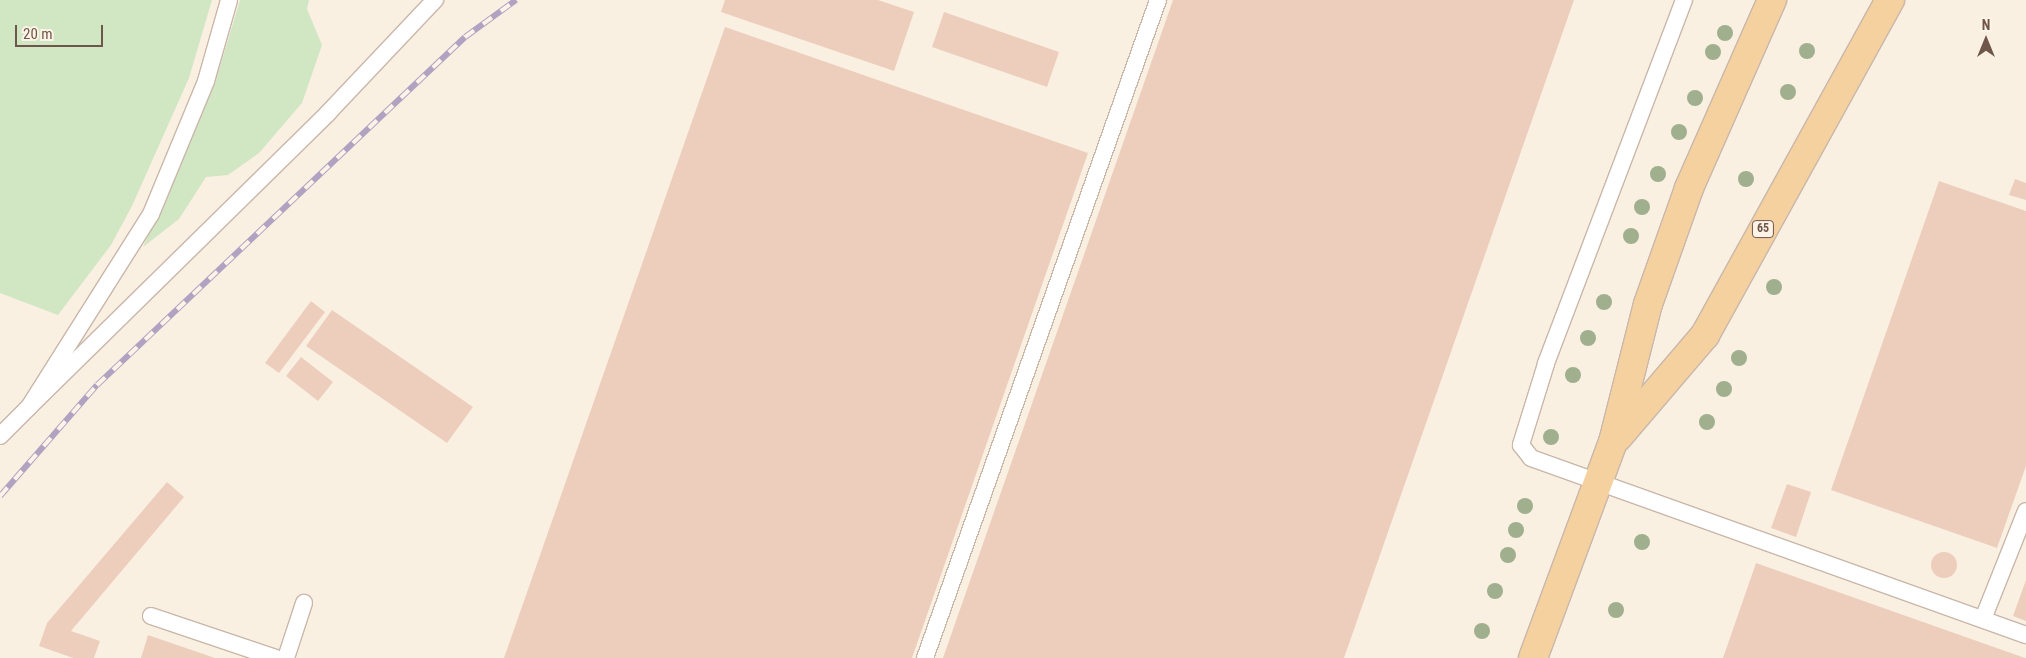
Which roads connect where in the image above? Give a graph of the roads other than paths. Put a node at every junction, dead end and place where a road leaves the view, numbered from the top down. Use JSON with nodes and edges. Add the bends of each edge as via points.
{"nodes":[{"id":1,"x":229,"y":0,"type":"edge"},
{"id":2,"x":435,"y":0,"type":"edge"},
{"id":3,"x":1158,"y":0,"type":"edge"},
{"id":4,"x":1684,"y":0,"type":"edge"},
{"id":5,"x":1772,"y":0,"type":"edge"},
{"id":6,"x":1890,"y":0,"type":"edge"},
{"id":7,"x":29,"y":407,"type":"junction"},
{"id":8,"x":0,"y":436,"type":"edge"},
{"id":9,"x":1613,"y":442,"type":"junction"},
{"id":10,"x":1598,"y":483,"type":"junction"},
{"id":11,"x":2026,"y":511,"type":"edge"},
{"id":12,"x":304,"y":603,"type":"dead end"},
{"id":13,"x":151,"y":616,"type":"dead end"},
{"id":14,"x":1983,"y":619,"type":"junction"},
{"id":15,"x":2026,"y":635,"type":"edge"},
{"id":16,"x":276,"y":658,"type":"edge"},
{"id":17,"x":286,"y":658,"type":"edge"},
{"id":18,"x":926,"y":658,"type":"edge"},
{"id":19,"x":1533,"y":658,"type":"edge"}],
"edges":[{"from":1,"to":7,"type":"lane","via":[[206,81],[151,214]]},
{"from":2,"to":7,"type":"lane","via":[[328,113]]},
{"from":3,"to":18,"type":"lane"},
{"from":4,"to":10,"type":"lane","via":[[1524,425],[1521,445],[1531,458]]},
{"from":5,"to":9,"type":"main road","number":"65","via":[[1689,188],[1648,304]]},
{"from":6,"to":9,"type":"main road","number":"65","via":[[1705,335]]},
{"from":7,"to":8,"type":"lane"},
{"from":9,"to":10,"type":"main road","number":"65"},
{"from":10,"to":14,"type":"lane"},
{"from":10,"to":19,"type":"main road","number":"65"},
{"from":11,"to":14,"type":"lane"},
{"from":12,"to":17,"type":"lane"},
{"from":13,"to":16,"type":"lane"},
{"from":14,"to":15,"type":"lane"}]}
